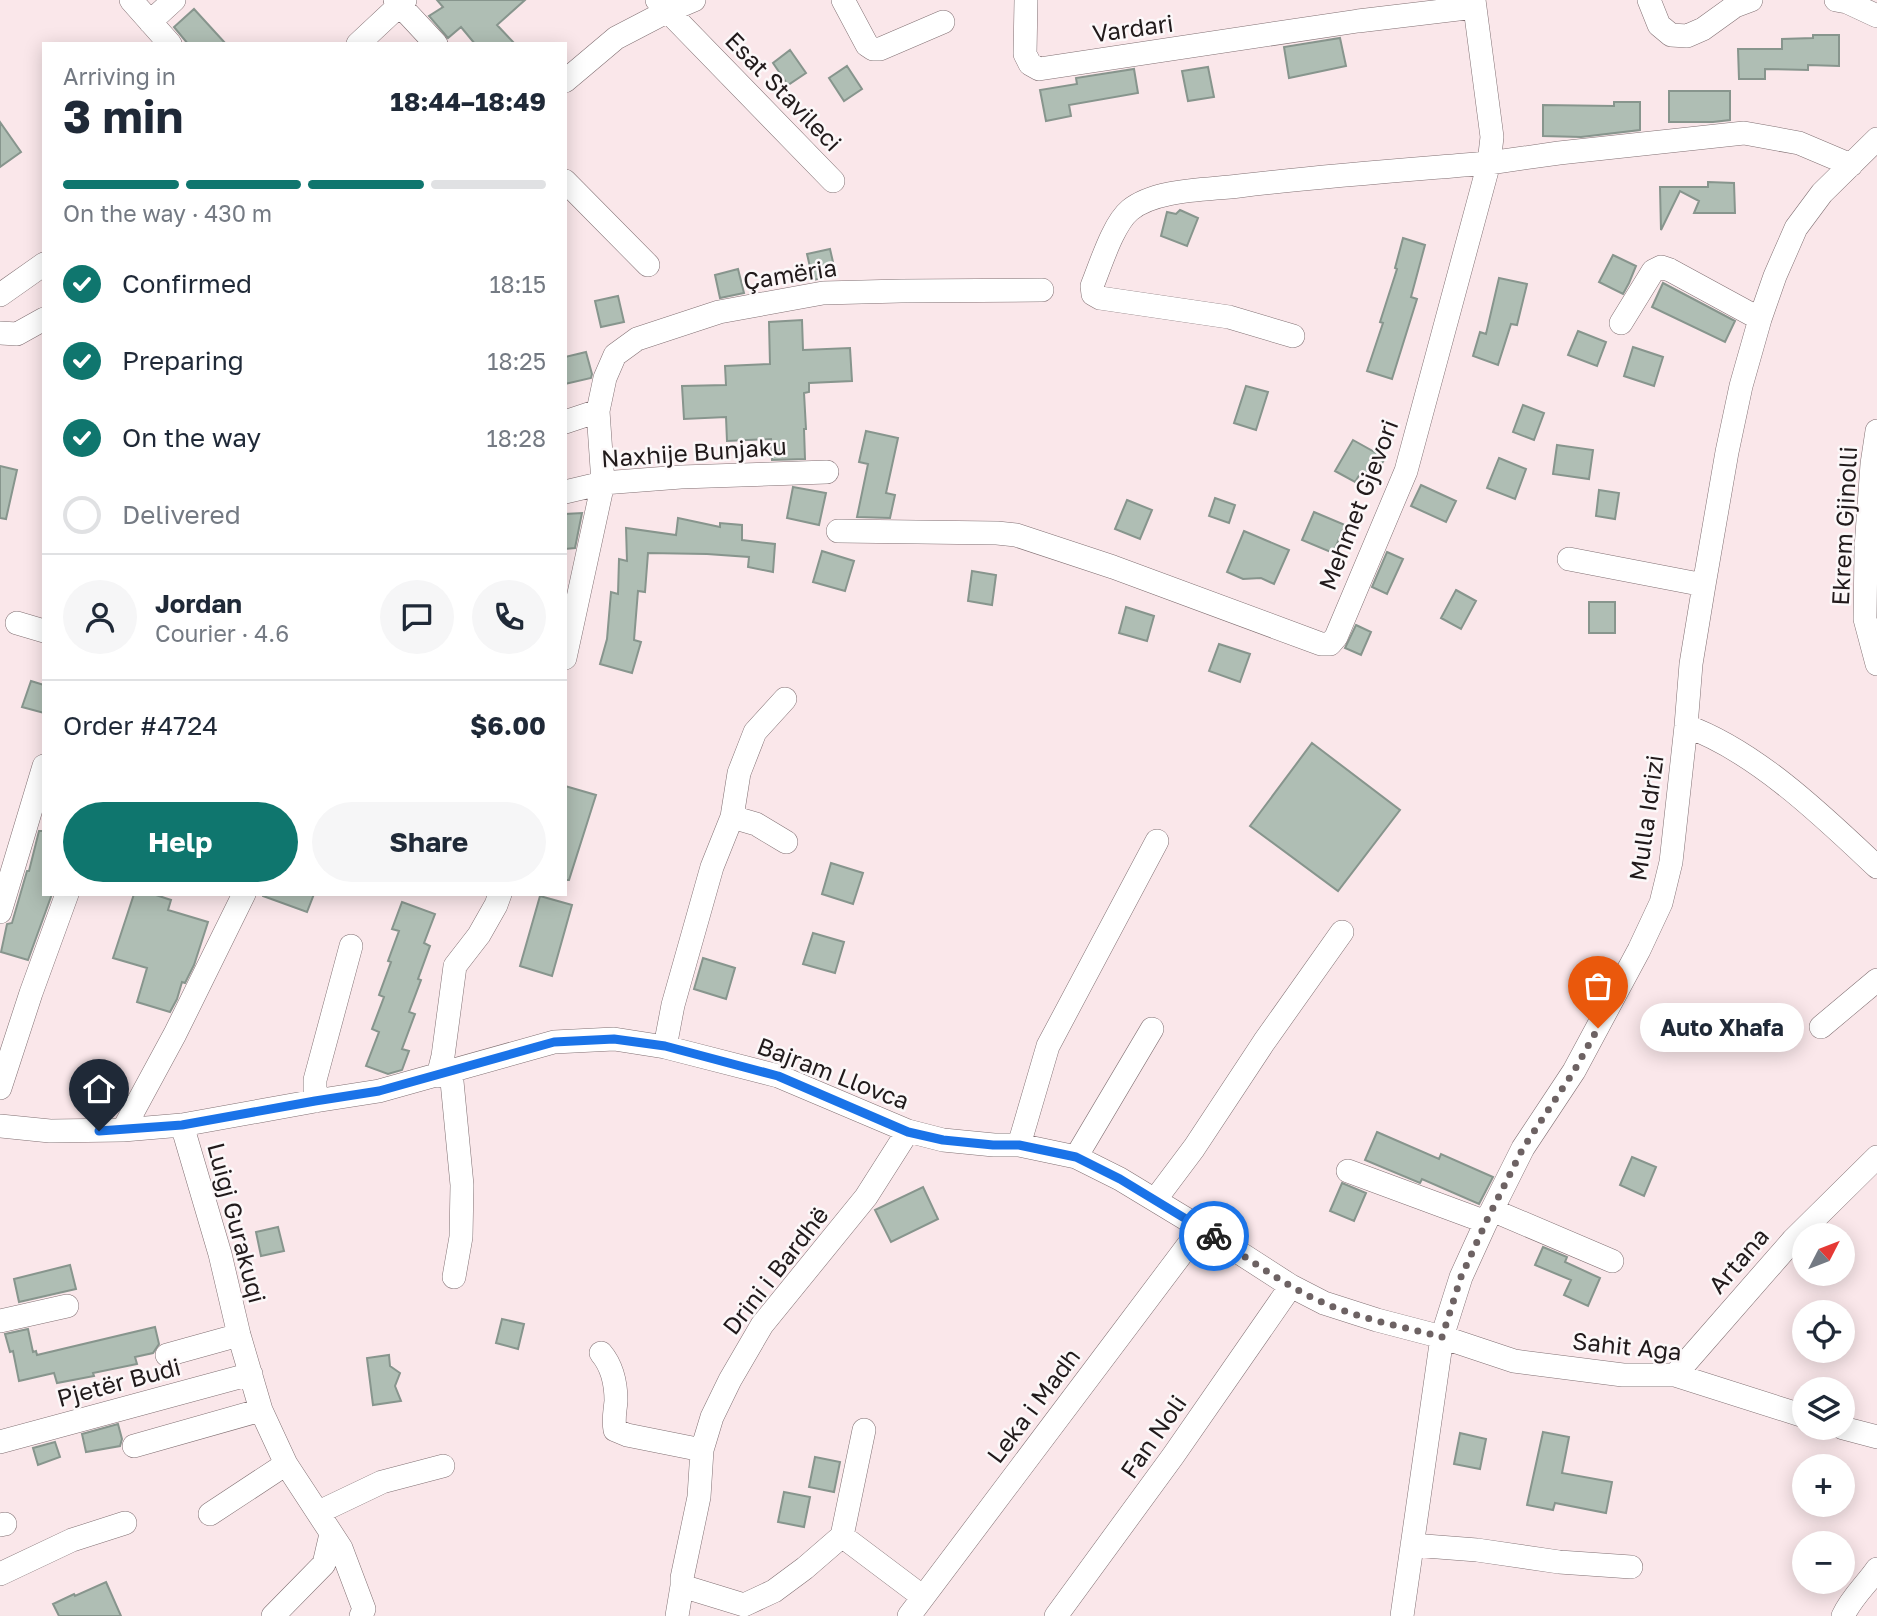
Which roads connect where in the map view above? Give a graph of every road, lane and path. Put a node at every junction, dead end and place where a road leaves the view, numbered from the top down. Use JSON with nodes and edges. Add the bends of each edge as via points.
{"nodes":[{"id":1,"x":131,"y":0,"type":"edge"},
{"id":2,"x":174,"y":0,"type":"edge"},
{"id":3,"x":694,"y":0,"type":"edge"},
{"id":4,"x":843,"y":0,"type":"edge"},
{"id":5,"x":1026,"y":0,"type":"edge"},
{"id":6,"x":1649,"y":0,"type":"edge"},
{"id":7,"x":1751,"y":0,"type":"edge"},
{"id":8,"x":1836,"y":0,"type":"edge"},
{"id":9,"x":400,"y":2,"type":"edge"},
{"id":10,"x":1474,"y":4,"type":"edge"},
{"id":11,"x":661,"y":6,"type":"edge"},
{"id":12,"x":1877,"y":16,"type":"edge"},
{"id":13,"x":150,"y":22,"type":"junction"},
{"id":14,"x":943,"y":22,"type":"dead end"},
{"id":15,"x":168,"y":42,"type":"edge"},
{"id":16,"x":360,"y":42,"type":"edge"},
{"id":17,"x":434,"y":42,"type":"edge"},
{"id":18,"x":567,"y":79,"type":"edge"},
{"id":19,"x":1877,"y":139,"type":"edge"},
{"id":20,"x":1489,"y":163,"type":"junction"},
{"id":21,"x":1851,"y":165,"type":"junction"},
{"id":22,"x":833,"y":181,"type":"dead end"},
{"id":23,"x":567,"y":183,"type":"edge"},
{"id":24,"x":42,"y":265,"type":"edge"},
{"id":25,"x":648,"y":265,"type":"dead end"},
{"id":26,"x":1042,"y":290,"type":"dead end"},
{"id":27,"x":0,"y":295,"type":"edge"},
{"id":28,"x":1760,"y":319,"type":"junction"},
{"id":29,"x":42,"y":320,"type":"edge"},
{"id":30,"x":1620,"y":323,"type":"dead end"},
{"id":31,"x":0,"y":333,"type":"edge"},
{"id":32,"x":1293,"y":336,"type":"dead end"},
{"id":33,"x":598,"y":411,"type":"junction"},
{"id":34,"x":567,"y":421,"type":"edge"},
{"id":35,"x":1877,"y":431,"type":"edge"},
{"id":36,"x":827,"y":472,"type":"dead end"},
{"id":37,"x":603,"y":484,"type":"junction"},
{"id":38,"x":567,"y":492,"type":"edge"},
{"id":39,"x":838,"y":531,"type":"dead end"},
{"id":40,"x":1569,"y":559,"type":"dead end"},
{"id":41,"x":1704,"y":585,"type":"junction"},
{"id":42,"x":17,"y":623,"type":"dead end"},
{"id":43,"x":42,"y":630,"type":"edge"},
{"id":44,"x":567,"y":649,"type":"edge"},
{"id":45,"x":1877,"y":664,"type":"edge"},
{"id":46,"x":785,"y":699,"type":"dead end"},
{"id":47,"x":1686,"y":726,"type":"junction"},
{"id":48,"x":42,"y":773,"type":"edge"},
{"id":49,"x":732,"y":817,"type":"junction"},
{"id":50,"x":1157,"y":841,"type":"dead end"},
{"id":51,"x":786,"y":842,"type":"dead end"},
{"id":52,"x":1877,"y":867,"type":"edge"},
{"id":53,"x":66,"y":896,"type":"edge"},
{"id":54,"x":243,"y":896,"type":"edge"},
{"id":55,"x":499,"y":896,"type":"edge"},
{"id":56,"x":0,"y":912,"type":"edge"},
{"id":57,"x":1342,"y":932,"type":"dead end"},
{"id":58,"x":351,"y":946,"type":"dead end"},
{"id":59,"x":1877,"y":980,"type":"edge"},
{"id":60,"x":1821,"y":1027,"type":"dead end"},
{"id":61,"x":1152,"y":1029,"type":"dead end"},
{"id":62,"x":665,"y":1046,"type":"junction"},
{"id":63,"x":444,"y":1074,"type":"junction"},
{"id":64,"x":0,"y":1088,"type":"edge"},
{"id":65,"x":315,"y":1101,"type":"junction"},
{"id":66,"x":182,"y":1125,"type":"junction"},
{"id":67,"x":0,"y":1126,"type":"edge"},
{"id":68,"x":123,"y":1130,"type":"junction"},
{"id":69,"x":908,"y":1132,"type":"junction"},
{"id":70,"x":1019,"y":1145,"type":"junction"},
{"id":71,"x":1076,"y":1157,"type":"junction"},
{"id":72,"x":1877,"y":1157,"type":"edge"},
{"id":73,"x":1348,"y":1171,"type":"dead end"},
{"id":74,"x":1155,"y":1200,"type":"junction"},
{"id":75,"x":1489,"y":1216,"type":"junction"},
{"id":76,"x":1201,"y":1228,"type":"junction"},
{"id":77,"x":1612,"y":1261,"type":"dead end"},
{"id":78,"x":454,"y":1277,"type":"dead end"},
{"id":79,"x":1291,"y":1286,"type":"junction"},
{"id":80,"x":67,"y":1306,"type":"dead end"},
{"id":81,"x":0,"y":1321,"type":"edge"},
{"id":82,"x":239,"y":1335,"type":"junction"},
{"id":83,"x":1442,"y":1337,"type":"junction"},
{"id":84,"x":601,"y":1353,"type":"dead end"},
{"id":85,"x":167,"y":1355,"type":"dead end"},
{"id":86,"x":251,"y":1374,"type":"junction"},
{"id":87,"x":1675,"y":1376,"type":"junction"},
{"id":88,"x":261,"y":1410,"type":"junction"},
{"id":89,"x":1792,"y":1412,"type":"edge"},
{"id":90,"x":864,"y":1430,"type":"dead end"},
{"id":91,"x":1855,"y":1431,"type":"edge"},
{"id":92,"x":1877,"y":1437,"type":"edge"},
{"id":93,"x":0,"y":1442,"type":"edge"},
{"id":94,"x":134,"y":1446,"type":"dead end"},
{"id":95,"x":702,"y":1450,"type":"junction"},
{"id":96,"x":286,"y":1464,"type":"junction"},
{"id":97,"x":443,"y":1466,"type":"dead end"},
{"id":98,"x":319,"y":1512,"type":"junction"},
{"id":99,"x":210,"y":1514,"type":"dead end"},
{"id":100,"x":125,"y":1523,"type":"dead end"},
{"id":101,"x":331,"y":1534,"type":"junction"},
{"id":102,"x":842,"y":1536,"type":"junction"},
{"id":103,"x":1412,"y":1545,"type":"junction"},
{"id":104,"x":1630,"y":1567,"type":"dead end"},
{"id":105,"x":1877,"y":1569,"type":"edge"},
{"id":106,"x":0,"y":1574,"type":"edge"},
{"id":107,"x":682,"y":1586,"type":"junction"},
{"id":108,"x":923,"y":1597,"type":"junction"},
{"id":109,"x":273,"y":1616,"type":"edge"},
{"id":110,"x":361,"y":1616,"type":"edge"},
{"id":111,"x":677,"y":1616,"type":"edge"},
{"id":112,"x":909,"y":1616,"type":"edge"},
{"id":113,"x":1056,"y":1616,"type":"edge"},
{"id":114,"x":1402,"y":1616,"type":"edge"},
{"id":115,"x":1843,"y":1616,"type":"edge"}],
"edges":[{"from":1,"to":13,"type":"street"},
{"from":2,"to":13,"type":"street"},
{"from":3,"to":11,"type":"street"},
{"from":4,"to":14,"type":"street","via":[[873,49]]},
{"from":5,"to":10,"type":"street","name":"Vardari","via":[[1025,54],[1038,69]]},
{"from":6,"to":7,"type":"street","via":[[1660,25],[1671,36],[1703,29]]},
{"from":8,"to":12,"type":"street"},
{"from":9,"to":16,"type":"street"},
{"from":9,"to":17,"type":"street"},
{"from":10,"to":20,"type":"street","via":[[1492,137]]},
{"from":11,"to":18,"type":"street"},
{"from":11,"to":22,"type":"street","name":"Esat Stavileci"},
{"from":13,"to":15,"type":"street"},
{"from":19,"to":21,"type":"street","name":"Mulla Idrizi"},
{"from":20,"to":21,"type":"street","via":[[1744,133],[1799,142]]},
{"from":20,"to":32,"type":"street","via":[[1170,194],[1132,208],[1120,220],[1092,286],[1093,294],[1229,317]]},
{"from":20,"to":39,"type":"street","name":"Mehmet Gjevori","via":[[1406,471],[1330,644],[1016,535]]},
{"from":21,"to":28,"type":"street","name":"Mulla Idrizi","via":[[1796,228]]},
{"from":23,"to":25,"type":"street"},
{"from":24,"to":27,"type":"street"},
{"from":26,"to":33,"type":"street","name":"Çamëria","via":[[823,293],[719,313],[637,339],[615,355]]},
{"from":28,"to":30,"type":"street","via":[[1661,267],[1653,271]]},
{"from":28,"to":41,"type":"street","name":"Mulla Idrizi","via":[[1736,412]]},
{"from":29,"to":31,"type":"street","via":[[17,334]]},
{"from":33,"to":34,"type":"street"},
{"from":33,"to":37,"type":"street","name":"Çamëria"},
{"from":35,"to":45,"type":"street","name":"Ekrem Gjinolli","via":[[1866,548],[1865,619]]},
{"from":36,"to":37,"type":"street","name":"Naxhije Bunjaku"},
{"from":37,"to":38,"type":"street","name":"Naxhije Bunjaku"},
{"from":37,"to":44,"type":"street","name":"Çamëria"},
{"from":40,"to":41,"type":"street"},
{"from":41,"to":47,"type":"street","name":"Mulla Idrizi"},
{"from":42,"to":43,"type":"street"},
{"from":46,"to":49,"type":"street","via":[[755,732],[738,773]]},
{"from":47,"to":52,"type":"street","name":"Mulla Idrizi","via":[[1709,734],[1773,776]]},
{"from":47,"to":75,"type":"street","name":"Mulla Idrizi","via":[[1671,862],[1661,903],[1574,1071],[1523,1148]]},
{"from":48,"to":56,"type":"street"},
{"from":49,"to":51,"type":"street","via":[[756,824]]},
{"from":49,"to":62,"type":"street","via":[[712,867]]},
{"from":50,"to":70,"type":"street","via":[[1048,1046]]},
{"from":53,"to":64,"type":"street"},
{"from":54,"to":68,"type":"street"},
{"from":55,"to":63,"type":"street","via":[[479,935],[455,966]]},
{"from":57,"to":74,"type":"street"},
{"from":58,"to":65,"type":"street","via":[[315,1080]]},
{"from":59,"to":60,"type":"street"},
{"from":61,"to":71,"type":"street"},
{"from":62,"to":63,"type":"street","name":"Bajram Llovca","via":[[614,1039],[554,1042]]},
{"from":62,"to":69,"type":"street","name":"Bajram Llovca","via":[[778,1076]]},
{"from":63,"to":65,"type":"street","name":"Bajram Llovca"},
{"from":63,"to":78,"type":"street","via":[[461,1185],[461,1237]]},
{"from":65,"to":66,"type":"street","name":"Bajram Llovca"},
{"from":66,"to":68,"type":"street","name":"Bajram Llovca"},
{"from":66,"to":82,"type":"street","name":"Luigj Gurakuqi"},
{"from":67,"to":68,"type":"street","name":"Bajram Llovca"},
{"from":69,"to":70,"type":"street","name":"Bajram Llovca","via":[[943,1140]]},
{"from":69,"to":95,"type":"street","name":"Drini i Bardhë","via":[[866,1197],[762,1325],[712,1417]]},
{"from":70,"to":71,"type":"street","name":"Bajram Llovca"},
{"from":71,"to":74,"type":"street","name":"Bajram Llovca"},
{"from":72,"to":87,"type":"street","name":"Artana","via":[[1793,1240]]},
{"from":73,"to":75,"type":"street"},
{"from":74,"to":76,"type":"street","name":"Bajram Llovca"},
{"from":75,"to":77,"type":"street"},
{"from":75,"to":83,"type":"street","name":"Mulla Idrizi","via":[[1461,1277]]},
{"from":76,"to":79,"type":"street","name":"Bajram Llovca"},
{"from":76,"to":108,"type":"street","name":"Leka i Madh"},
{"from":79,"to":83,"type":"street","name":"Bajram Llovca","via":[[1324,1303]]},
{"from":79,"to":113,"type":"street","name":"Fan Noli"},
{"from":80,"to":81,"type":"street"},
{"from":82,"to":85,"type":"street","name":"Luigj Gurakuqi"},
{"from":82,"to":86,"type":"street","name":"Luigj Gurakuqi"},
{"from":83,"to":87,"type":"street","name":"Sahit Aga","via":[[1514,1361]]},
{"from":83,"to":103,"type":"street","name":"Mulla Idrizi"},
{"from":84,"to":95,"type":"street","via":[[614,1384],[615,1430]]},
{"from":86,"to":88,"type":"street","name":"Luigj Gurakuqi"},
{"from":86,"to":93,"type":"street","name":"Pjetër Budi"},
{"from":87,"to":89,"type":"street","name":"Sahit Aga"},
{"from":88,"to":94,"type":"street"},
{"from":88,"to":96,"type":"street","name":"Luigj Gurakuqi"},
{"from":90,"to":102,"type":"street"},
{"from":91,"to":92,"type":"street"},
{"from":95,"to":107,"type":"street","name":"Drini i Bardhë","via":[[699,1497]]},
{"from":96,"to":98,"type":"street","name":"Luigj Gurakuqi"},
{"from":96,"to":99,"type":"street"},
{"from":97,"to":98,"type":"street","via":[[382,1482]]},
{"from":98,"to":101,"type":"street","name":"Luigj Gurakuqi"},
{"from":100,"to":106,"type":"street","via":[[72,1539]]},
{"from":101,"to":109,"type":"street","via":[[324,1564]]},
{"from":101,"to":110,"type":"street","name":"Luigj Gurakuqi","via":[[359,1591],[364,1609]]},
{"from":102,"to":107,"type":"street","via":[[774,1591],[744,1605]]},
{"from":102,"to":108,"type":"street"},
{"from":103,"to":104,"type":"street"},
{"from":103,"to":114,"type":"street","name":"Mulla Idrizi"},
{"from":105,"to":115,"type":"street"},
{"from":107,"to":111,"type":"street","name":"Drini i Bardhë"},
{"from":108,"to":112,"type":"street","name":"Leka i Madh"}]}
